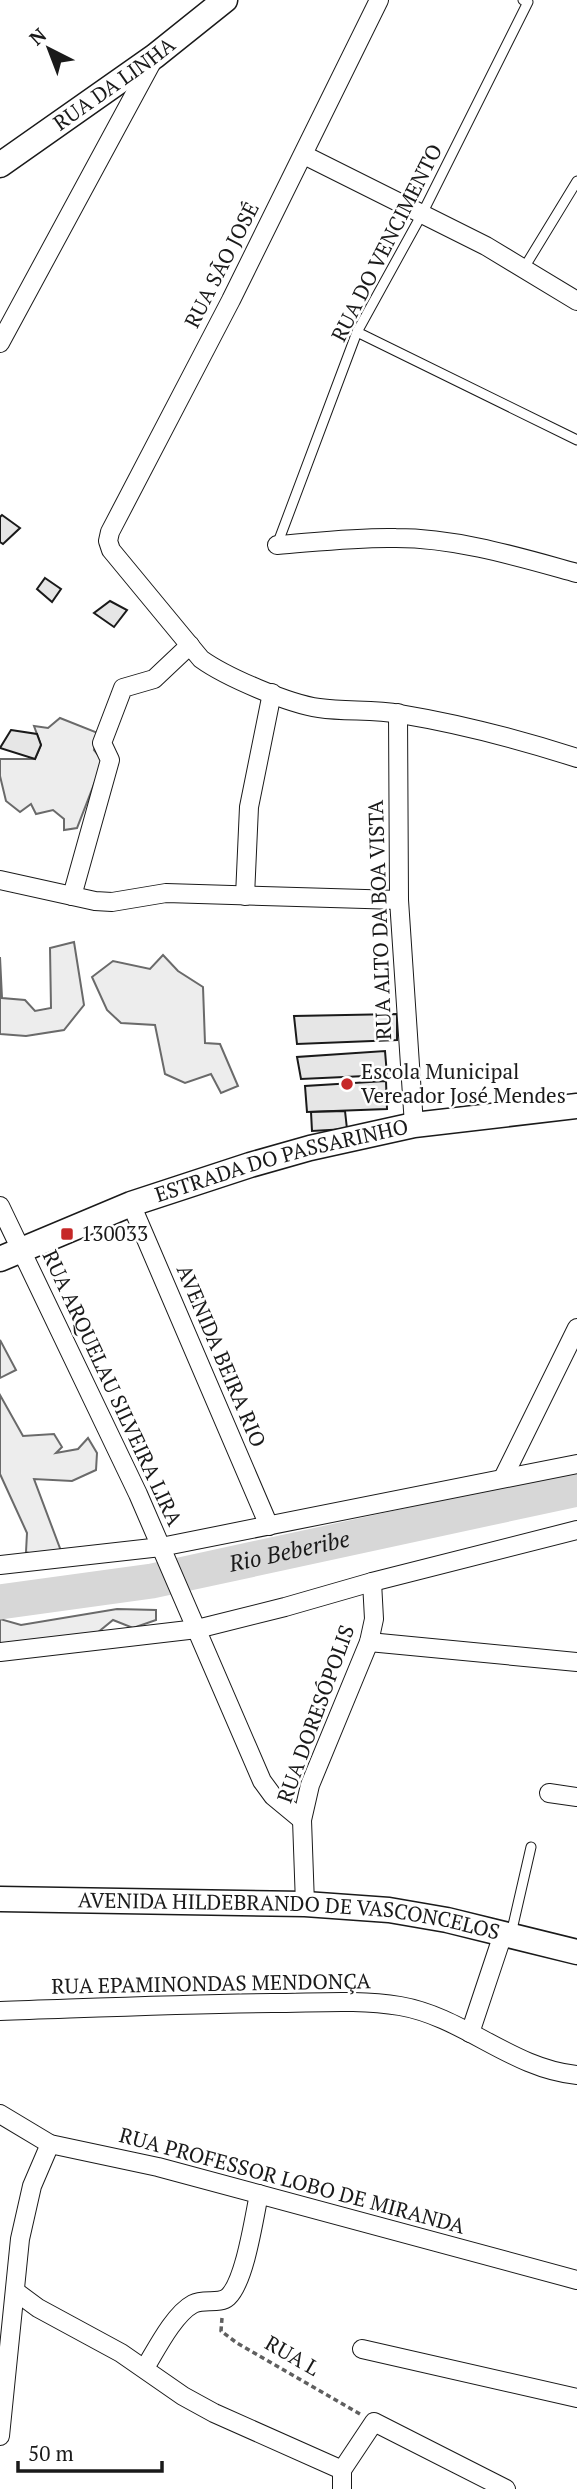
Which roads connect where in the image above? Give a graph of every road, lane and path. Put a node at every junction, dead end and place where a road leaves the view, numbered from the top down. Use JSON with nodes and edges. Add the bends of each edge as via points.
{"nodes":[{"id":1,"x":225,"y":0,"type":"edge"},
{"id":2,"x":379,"y":0,"type":"edge"},
{"id":3,"x":525,"y":1,"type":"edge"},
{"id":4,"x":155,"y":55,"type":"junction"},
{"id":5,"x":304,"y":155,"type":"junction"},
{"id":6,"x":0,"y":165,"type":"edge"},
{"id":7,"x":577,"y":181,"type":"edge"},
{"id":8,"x":422,"y":214,"type":"junction"},
{"id":9,"x":524,"y":268,"type":"junction"},
{"id":10,"x":577,"y":301,"type":"edge"},
{"id":11,"x":357,"y":332,"type":"junction"},
{"id":12,"x":0,"y":342,"type":"edge"},
{"id":13,"x":577,"y":440,"type":"edge"},
{"id":14,"x":277,"y":545,"type":"joint"},
{"id":15,"x":577,"y":573,"type":"edge"},
{"id":16,"x":190,"y":645,"type":"junction"},
{"id":17,"x":272,"y":693,"type":"junction"},
{"id":18,"x":398,"y":713,"type":"junction"},
{"id":19,"x":577,"y":758,"type":"edge"},
{"id":20,"x":0,"y":880,"type":"edge"},
{"id":21,"x":72,"y":896,"type":"junction"},
{"id":22,"x":244,"y":896,"type":"junction"},
{"id":23,"x":399,"y":900,"type":"junction"},
{"id":24,"x":577,"y":1106,"type":"edge"},
{"id":25,"x":414,"y":1125,"type":"junction"},
{"id":26,"x":131,"y":1204,"type":"junction"},
{"id":27,"x":0,"y":1206,"type":"edge"},
{"id":28,"x":11,"y":1254,"type":"edge"},
{"id":29,"x":577,"y":1328,"type":"edge"},
{"id":30,"x":577,"y":1464,"type":"edge"},
{"id":31,"x":503,"y":1478,"type":"junction"},
{"id":32,"x":269,"y":1526,"type":"junction"},
{"id":33,"x":577,"y":1530,"type":"edge"},
{"id":34,"x":164,"y":1555,"type":"junction"},
{"id":35,"x":0,"y":1565,"type":"edge"},
{"id":36,"x":372,"y":1581,"type":"junction"},
{"id":37,"x":197,"y":1629,"type":"junction"},
{"id":38,"x":369,"y":1642,"type":"junction"},
{"id":39,"x":0,"y":1652,"type":"edge"},
{"id":40,"x":577,"y":1662,"type":"edge"},
{"id":41,"x":549,"y":1793,"type":"dead end"},
{"id":42,"x":577,"y":1797,"type":"edge"},
{"id":43,"x":302,"y":1820,"type":"junction"},
{"id":44,"x":531,"y":1847,"type":"dead end"},
{"id":45,"x":0,"y":1899,"type":"edge"},
{"id":46,"x":305,"y":1904,"type":"junction"},
{"id":47,"x":507,"y":1935,"type":"junction"},
{"id":48,"x":577,"y":1952,"type":"edge"},
{"id":49,"x":0,"y":2011,"type":"edge"},
{"id":50,"x":470,"y":2033,"type":"junction"},
{"id":51,"x":577,"y":2075,"type":"edge"},
{"id":52,"x":0,"y":2114,"type":"edge"},
{"id":53,"x":50,"y":2144,"type":"junction"},
{"id":54,"x":259,"y":2194,"type":"junction"},
{"id":55,"x":577,"y":2280,"type":"edge"},
{"id":56,"x":15,"y":2291,"type":"junction"},
{"id":57,"x":222,"y":2301,"type":"junction"},
{"id":58,"x":362,"y":2349,"type":"dead end"},
{"id":59,"x":145,"y":2368,"type":"junction"},
{"id":60,"x":577,"y":2398,"type":"edge"},
{"id":61,"x":373,"y":2422,"type":"junction"},
{"id":62,"x":0,"y":2436,"type":"edge"},
{"id":63,"x":342,"y":2470,"type":"junction"},
{"id":64,"x":342,"y":2489,"type":"edge"},
{"id":65,"x":506,"y":2489,"type":"edge"}],
"edges":[{"from":1,"to":4,"type":"street","name":"RUA DA LINHA"},
{"from":2,"to":5,"type":"street","name":"RUA SÃO JOSÉ"},
{"from":3,"to":8,"type":"lane","name":"RUA DO VENCIMENTO"},
{"from":4,"to":6,"type":"street","name":"RUA DA LINHA"},
{"from":4,"to":12,"type":"street"},
{"from":5,"to":8,"type":"street"},
{"from":5,"to":16,"type":"street","name":"RUA SÃO JOSÉ","via":[[110,532],[111,550]]},
{"from":7,"to":9,"type":"lane"},
{"from":8,"to":9,"type":"street"},
{"from":8,"to":11,"type":"lane","name":"RUA DO VENCIMENTO"},
{"from":9,"to":10,"type":"street"},
{"from":11,"to":13,"type":"lane"},
{"from":11,"to":14,"type":"lane","name":"RUA DO VENCIMENTO"},
{"from":14,"to":15,"type":"street","via":[[397,538],[446,542]]},
{"from":16,"to":17,"type":"street","via":[[211,666]]},
{"from":16,"to":21,"type":"street","via":[[154,679],[123,688],[102,743],[110,760]]},
{"from":17,"to":18,"type":"street","via":[[320,708]]},
{"from":17,"to":22,"type":"street","via":[[249,807]]},
{"from":18,"to":19,"type":"street","via":[[492,732]]},
{"from":18,"to":23,"type":"street","name":"RUA ALTO DA BOA VISTA"},
{"from":20,"to":21,"type":"street"},
{"from":21,"to":22,"type":"street","via":[[112,902],[166,893]]},
{"from":22,"to":23,"type":"street"},
{"from":23,"to":25,"type":"street","name":"RUA ALTO DA BOA VISTA"},
{"from":24,"to":25,"type":"street","name":"ESTRADA DO PASSARINHO"},
{"from":25,"to":26,"type":"street","name":"ESTRADA DO PASSARINHO","via":[[310,1147]]},
{"from":26,"to":28,"type":"street","name":"ESTRADA DO PASSARINHO"},
{"from":26,"to":32,"type":"street","name":"AVENIDA BEIRA RIO"},
{"from":27,"to":28,"type":"street"},
{"from":28,"to":34,"type":"street","name":"RUA ARQUELAU SILVEIRA LIRA"},
{"from":29,"to":31,"type":"street"},
{"from":30,"to":31,"type":"street"},
{"from":31,"to":32,"type":"street"},
{"from":32,"to":34,"type":"street"},
{"from":33,"to":36,"type":"street"},
{"from":34,"to":35,"type":"street"},
{"from":34,"to":37,"type":"street","name":"RUA ARQUELAU SILVEIRA LIRA"},
{"from":36,"to":37,"type":"street"},
{"from":36,"to":38,"type":"street","name":"RUA DORESÓPOLIS","via":[[374,1619]]},
{"from":37,"to":39,"type":"street"},
{"from":37,"to":43,"type":"street","via":[[262,1781]]},
{"from":38,"to":40,"type":"street"},
{"from":38,"to":43,"type":"street","name":"RUA DORESÓPOLIS","via":[[310,1785]]},
{"from":41,"to":42,"type":"street"},
{"from":43,"to":46,"type":"street"},
{"from":44,"to":47,"type":"lane"},
{"from":45,"to":46,"type":"street","name":"AVENIDA HILDEBRANDO DE VASCONCELOS"},
{"from":46,"to":47,"type":"street","name":"AVENIDA HILDEBRANDO DE VASCONCELOS","via":[[388,1910]]},
{"from":47,"to":48,"type":"street","name":"AVENIDA HILDEBRANDO DE VASCONCELOS"},
{"from":47,"to":50,"type":"street"},
{"from":49,"to":50,"type":"street","name":"RUA EPAMINONDAS MENDONÇA","via":[[365,2002],[425,2012]]},
{"from":50,"to":51,"type":"street","name":"RUA EPAMINONDAS MENDONÇA","via":[[542,2069]]},
{"from":52,"to":53,"type":"street","name":"RUA PROFESSOR LOBO DE MIRANDA"},
{"from":53,"to":54,"type":"street","name":"RUA PROFESSOR LOBO DE MIRANDA"},
{"from":53,"to":56,"type":"street","via":[[25,2215]]},
{"from":54,"to":55,"type":"street","name":"RUA PROFESSOR LOBO DE MIRANDA"},
{"from":54,"to":57,"type":"street","via":[[240,2277]]},
{"from":56,"to":59,"type":"street"},
{"from":56,"to":62,"type":"street"},
{"from":57,"to":59,"type":"street","via":[[192,2304]]},
{"from":57,"to":61,"type":"path","name":"RUA L","via":[[221,2331]]},
{"from":58,"to":60,"type":"street"},
{"from":59,"to":63,"type":"street","via":[[214,2413]]},
{"from":61,"to":63,"type":"street"},
{"from":61,"to":65,"type":"street"},
{"from":63,"to":64,"type":"street"}]}
